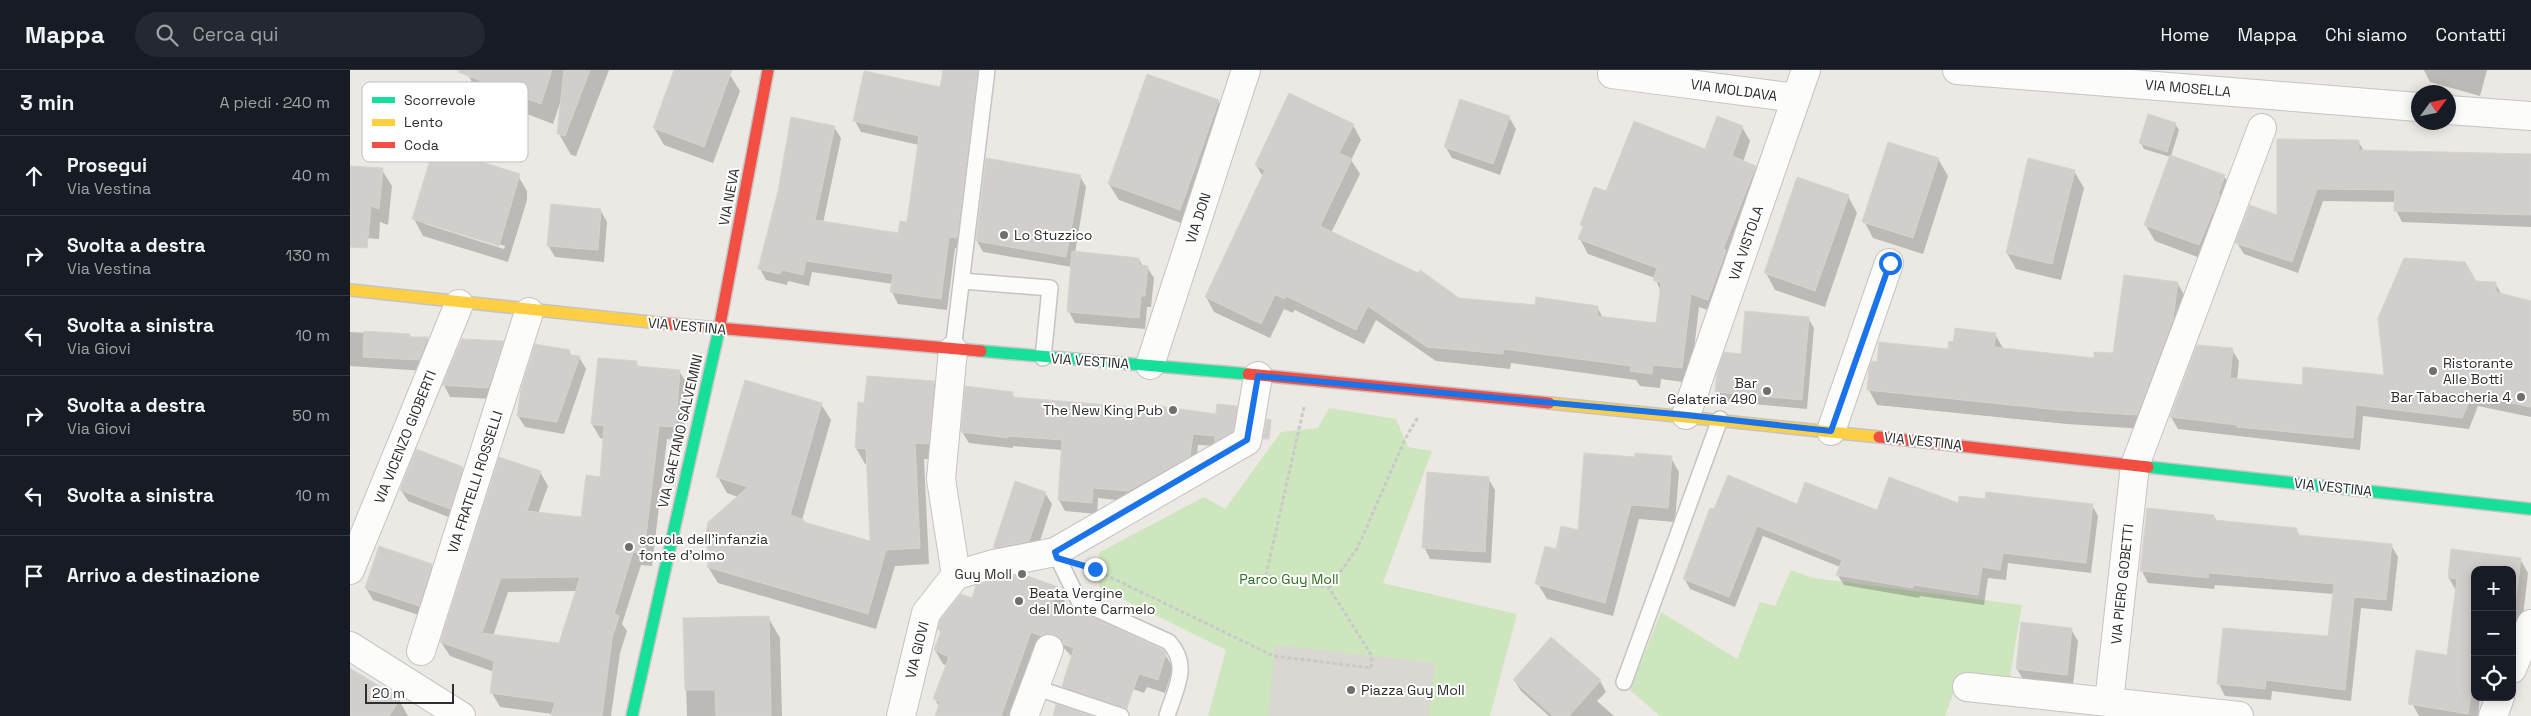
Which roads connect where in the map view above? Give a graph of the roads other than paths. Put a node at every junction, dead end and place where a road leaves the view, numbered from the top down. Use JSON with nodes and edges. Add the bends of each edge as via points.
{"nodes":[{"id":1,"x":768,"y":70,"type":"edge"},
{"id":2,"x":986,"y":70,"type":"edge"},
{"id":3,"x":1246,"y":70,"type":"edge"},
{"id":4,"x":1806,"y":70,"type":"edge"},
{"id":5,"x":1957,"y":70,"type":"edge"},
{"id":6,"x":1612,"y":74,"type":"dead end"},
{"id":7,"x":1796,"y":98,"type":"junction"},
{"id":8,"x":2411,"y":106,"type":"edge"},
{"id":9,"x":2456,"y":111,"type":"edge"},
{"id":10,"x":2531,"y":116,"type":"edge"},
{"id":11,"x":2262,"y":128,"type":"dead end"},
{"id":12,"x":1890,"y":263,"type":"dead end"},
{"id":13,"x":962,"y":280,"type":"junction"},
{"id":14,"x":350,"y":290,"type":"edge"},
{"id":15,"x":459,"y":304,"type":"junction"},
{"id":16,"x":529,"y":312,"type":"junction"},
{"id":17,"x":719,"y":329,"type":"junction"},
{"id":18,"x":953,"y":350,"type":"junction"},
{"id":19,"x":1043,"y":358,"type":"junction"},
{"id":20,"x":1150,"y":365,"type":"junction"},
{"id":21,"x":1258,"y":376,"type":"junction"},
{"id":22,"x":1686,"y":415,"type":"junction"},
{"id":23,"x":1720,"y":419,"type":"junction"},
{"id":24,"x":1831,"y":431,"type":"junction"},
{"id":25,"x":2135,"y":465,"type":"junction"},
{"id":26,"x":2531,"y":509,"type":"edge"},
{"id":27,"x":1056,"y":555,"type":"junction"},
{"id":28,"x":350,"y":570,"type":"edge"},
{"id":29,"x":956,"y":575,"type":"junction"},
{"id":30,"x":2531,"y":624,"type":"edge"},
{"id":31,"x":350,"y":646,"type":"edge"},
{"id":32,"x":1049,"y":649,"type":"dead end"},
{"id":33,"x":422,"y":651,"type":"dead end"},
{"id":34,"x":2516,"y":660,"type":"edge"},
{"id":35,"x":1624,"y":682,"type":"dead end"},
{"id":36,"x":1034,"y":687,"type":"junction"},
{"id":37,"x":1967,"y":687,"type":"dead end"},
{"id":38,"x":2499,"y":701,"type":"edge"},
{"id":39,"x":2109,"y":702,"type":"junction"},
{"id":40,"x":902,"y":712,"type":"edge"},
{"id":41,"x":461,"y":716,"type":"edge"},
{"id":42,"x":632,"y":716,"type":"edge"},
{"id":43,"x":1024,"y":716,"type":"edge"},
{"id":44,"x":1121,"y":716,"type":"edge"},
{"id":45,"x":1167,"y":716,"type":"edge"},
{"id":46,"x":2238,"y":716,"type":"edge"},
{"id":47,"x":2493,"y":716,"type":"edge"}],
"edges":[{"from":1,"to":17,"type":"main road","name":"VIA NEVA"},
{"from":2,"to":13,"type":"lane"},
{"from":3,"to":20,"type":"street","name":"VIA DON"},
{"from":4,"to":7,"type":"street","name":"VIA VISTOLA"},
{"from":5,"to":8,"type":"street","name":"VIA MOSELLA"},
{"from":6,"to":7,"type":"street","name":"VIA MOLDAVA"},
{"from":7,"to":22,"type":"street","name":"VIA VISTOLA"},
{"from":9,"to":10,"type":"street"},
{"from":11,"to":25,"type":"street"},
{"from":12,"to":24,"type":"street"},
{"from":13,"to":18,"type":"lane"},
{"from":13,"to":19,"type":"lane","via":[[1050,288]]},
{"from":14,"to":15,"type":"main road","name":"VIA VESTINA"},
{"from":15,"to":16,"type":"main road","name":"VIA VESTINA"},
{"from":15,"to":28,"type":"street","name":"VIA VICENZO GIOBERTI"},
{"from":16,"to":17,"type":"main road","name":"VIA VESTINA"},
{"from":16,"to":33,"type":"street","name":"VIA FRATELLI ROSSELLI"},
{"from":17,"to":18,"type":"main road","name":"VIA VESTINA"},
{"from":17,"to":42,"type":"main road","name":"VIA GAETANO SALVEMINI"},
{"from":18,"to":19,"type":"main road","name":"VIA VESTINA"},
{"from":18,"to":29,"type":"street","via":[[941,478]]},
{"from":19,"to":20,"type":"main road","name":"VIA VESTINA"},
{"from":20,"to":21,"type":"main road","name":"VIA VESTINA"},
{"from":21,"to":22,"type":"main road","name":"VIA VESTINA"},
{"from":21,"to":27,"type":"street","via":[[1247,440]]},
{"from":22,"to":23,"type":"main road","name":"VIA VESTINA"},
{"from":23,"to":24,"type":"main road","name":"VIA VESTINA"},
{"from":23,"to":35,"type":"lane"},
{"from":24,"to":25,"type":"main road","name":"VIA VESTINA"},
{"from":25,"to":26,"type":"main road","name":"VIA VESTINA"},
{"from":25,"to":39,"type":"street","name":"VIA PIERO GOBETTI"},
{"from":27,"to":29,"type":"street","via":[[994,564]]},
{"from":27,"to":45,"type":"lane","via":[[1079,601],[1169,642],[1178,652],[1182,664]]},
{"from":29,"to":40,"type":"street","name":"VIA GIOVI","via":[[926,613]]},
{"from":30,"to":34,"type":"street"},
{"from":31,"to":41,"type":"street"},
{"from":32,"to":36,"type":"street"},
{"from":36,"to":43,"type":"street"},
{"from":36,"to":44,"type":"lane"},
{"from":37,"to":39,"type":"street"},
{"from":38,"to":47,"type":"street"},
{"from":39,"to":46,"type":"street"}]}
